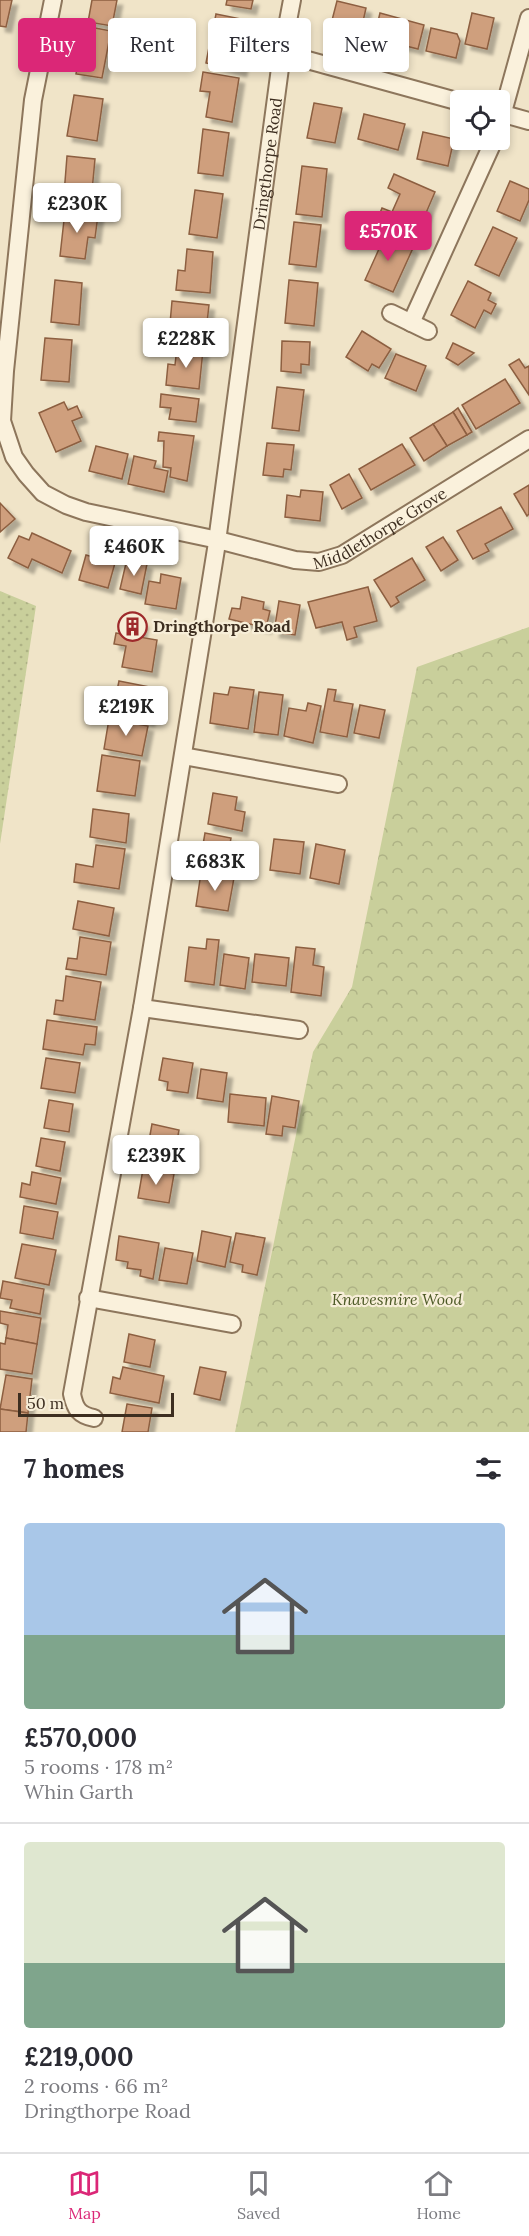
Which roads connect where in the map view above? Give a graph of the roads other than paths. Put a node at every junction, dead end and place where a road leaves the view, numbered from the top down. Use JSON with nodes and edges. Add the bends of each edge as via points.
{"nodes":[{"id":1,"x":53,"y":0,"type":"edge"},
{"id":2,"x":292,"y":0,"type":"edge"},
{"id":3,"x":289,"y":18,"type":"edge"},
{"id":4,"x":529,"y":18,"type":"edge"},
{"id":5,"x":311,"y":61,"type":"edge"},
{"id":6,"x":280,"y":72,"type":"edge"},
{"id":7,"x":508,"y":90,"type":"edge"},
{"id":8,"x":450,"y":99,"type":"edge"},
{"id":9,"x":510,"y":118,"type":"edge"},
{"id":10,"x":529,"y":121,"type":"edge"},
{"id":11,"x":489,"y":150,"type":"edge"},
{"id":12,"x":391,"y":313,"type":"dead end"},
{"id":13,"x":411,"y":323,"type":"junction"},
{"id":14,"x":428,"y":331,"type":"dead end"},
{"id":15,"x":529,"y":439,"type":"edge"},
{"id":16,"x":218,"y":540,"type":"junction"},
{"id":17,"x":183,"y":756,"type":"junction"},
{"id":18,"x":338,"y":784,"type":"dead end"},
{"id":19,"x":142,"y":1008,"type":"junction"},
{"id":20,"x":299,"y":1030,"type":"dead end"},
{"id":21,"x":88,"y":1298,"type":"junction"},
{"id":22,"x":232,"y":1324,"type":"dead end"},
{"id":23,"x":94,"y":1418,"type":"dead end"}],
"edges":[{"from":1,"to":16,"type":"street","name":"Middlethorpe Grove","via":[[33,100],[3,395],[2,421],[7,438],[26,474],[44,493],[66,505]]},
{"from":2,"to":3,"type":"street","name":"Dringthorpe Road"},
{"from":4,"to":7,"type":"street"},
{"from":5,"to":8,"type":"street"},
{"from":6,"to":16,"type":"street","name":"Dringthorpe Road"},
{"from":9,"to":10,"type":"street"},
{"from":11,"to":13,"type":"street"},
{"from":12,"to":13,"type":"street"},
{"from":13,"to":14,"type":"street"},
{"from":15,"to":16,"type":"street","name":"Middlethorpe Grove","via":[[342,555],[319,562],[295,560]]},
{"from":16,"to":17,"type":"street","name":"Dringthorpe Road"},
{"from":17,"to":18,"type":"street"},
{"from":17,"to":19,"type":"street","name":"Dringthorpe Road"},
{"from":19,"to":20,"type":"street"},
{"from":19,"to":21,"type":"street","name":"Dringthorpe Road"},
{"from":21,"to":22,"type":"street"},
{"from":21,"to":23,"type":"street","name":"Dringthorpe Road","via":[[72,1394],[74,1407],[82,1416]]}]}
